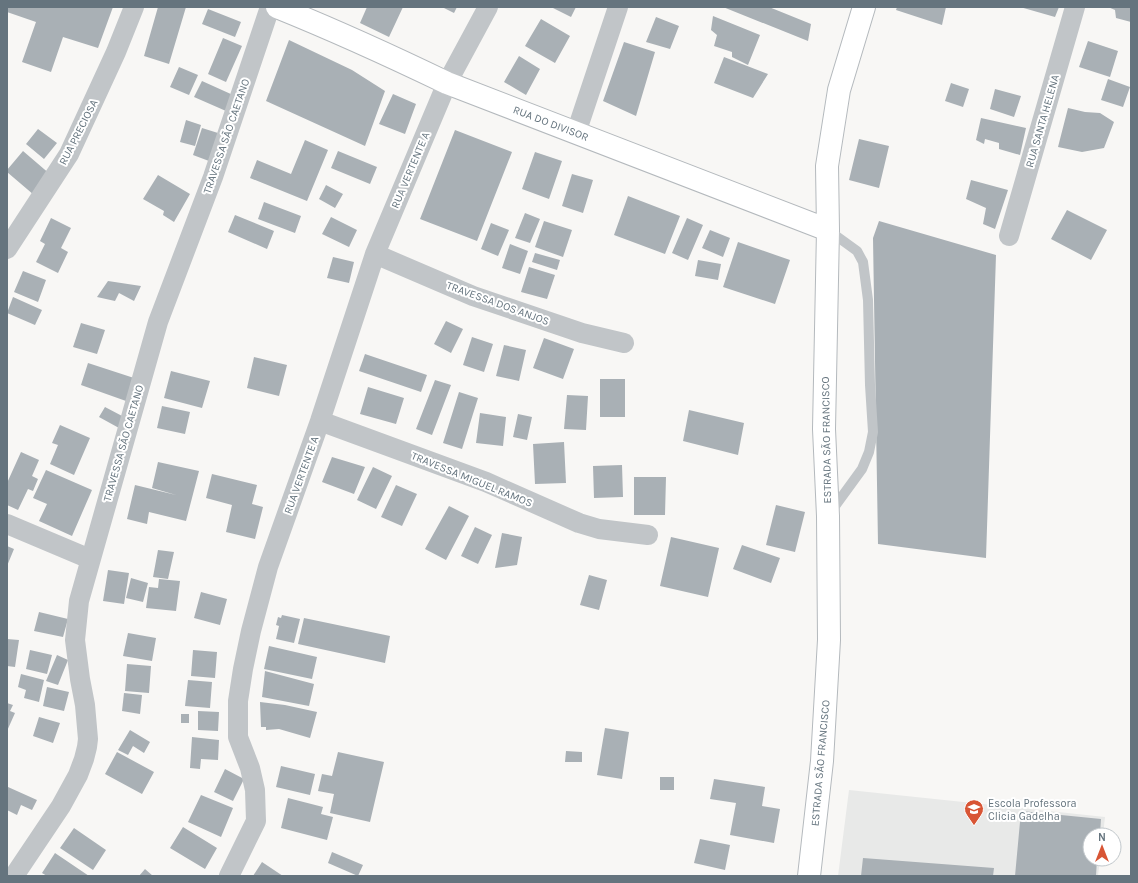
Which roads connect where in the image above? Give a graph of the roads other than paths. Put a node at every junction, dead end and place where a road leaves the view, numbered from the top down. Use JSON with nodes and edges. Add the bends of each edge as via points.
{"nodes":[{"id":1,"x":134,"y":7,"type":"edge"},
{"id":2,"x":270,"y":7,"type":"edge"},
{"id":3,"x":277,"y":7,"type":"edge"},
{"id":4,"x":488,"y":7,"type":"edge"},
{"id":5,"x":618,"y":7,"type":"edge"},
{"id":6,"x":864,"y":7,"type":"edge"},
{"id":7,"x":1075,"y":7,"type":"edge"},
{"id":8,"x":304,"y":12,"type":"edge"},
{"id":9,"x":447,"y":83,"type":"junction"},
{"id":10,"x":576,"y":133,"type":"junction"},
{"id":11,"x":828,"y":230,"type":"junction"},
{"id":12,"x":1009,"y":236,"type":"dead end"},
{"id":13,"x":7,"y":249,"type":"edge"},
{"id":14,"x":375,"y":254,"type":"junction"},
{"id":15,"x":624,"y":343,"type":"dead end"},
{"id":16,"x":320,"y":421,"type":"junction"},
{"id":17,"x":828,"y":516,"type":"junction"},
{"id":18,"x":7,"y":524,"type":"edge"},
{"id":19,"x":648,"y":534,"type":"dead end"},
{"id":20,"x":90,"y":559,"type":"junction"},
{"id":21,"x":14,"y":876,"type":"edge"},
{"id":22,"x":229,"y":876,"type":"edge"},
{"id":23,"x":809,"y":876,"type":"edge"}],
"edges":[{"from":1,"to":13,"type":"street","name":"RUA PRECIOSA","via":[[69,154]]},
{"from":2,"to":20,"type":"street","name":"TRAVESSA SÃO CAETANO","via":[[213,177],[158,322]]},
{"from":3,"to":8,"type":"street","name":"RUA DO DIVISOR"},
{"from":4,"to":9,"type":"street","name":"RUA VERTENTE A"},
{"from":5,"to":10,"type":"street"},
{"from":6,"to":11,"type":"street","name":"ESTRADA SÃO FRANCISCO","via":[[839,90],[827,166]]},
{"from":7,"to":12,"type":"street","name":"RUA SANTA HELENA"},
{"from":8,"to":9,"type":"street","name":"RUA DO DIVISOR"},
{"from":9,"to":10,"type":"street","name":"RUA DO DIVISOR"},
{"from":9,"to":14,"type":"street","name":"RUA VERTENTE A"},
{"from":10,"to":11,"type":"street","name":"RUA DO DIVISOR"},
{"from":11,"to":17,"type":"street","name":"ESTRADA SÃO FRANCISCO","via":[[824,429]]},
{"from":11,"to":17,"type":"lane","via":[[857,251],[863,262],[868,300],[873,432],[862,469]]},
{"from":14,"to":15,"type":"street","name":"TRAVESSA DOS ANJOS","via":[[473,296],[582,333]]},
{"from":14,"to":16,"type":"street","name":"RUA VERTENTE A"},
{"from":16,"to":19,"type":"street","name":"TRAVESSA MIGUEL RAMOS","via":[[486,482],[579,523],[599,529]]},
{"from":16,"to":22,"type":"street","name":"RUA VERTENTE A","via":[[268,567],[243,669],[238,701],[238,737],[255,790],[256,822]]},
{"from":17,"to":23,"type":"street","name":"ESTRADA SÃO FRANCISCO","via":[[830,640],[822,761]]},
{"from":18,"to":20,"type":"street"},
{"from":20,"to":21,"type":"street","name":"TRAVESSA SÃO CAETANO","via":[[79,602],[75,640],[85,705],[88,739],[86,753],[78,775],[60,806]]}]}
